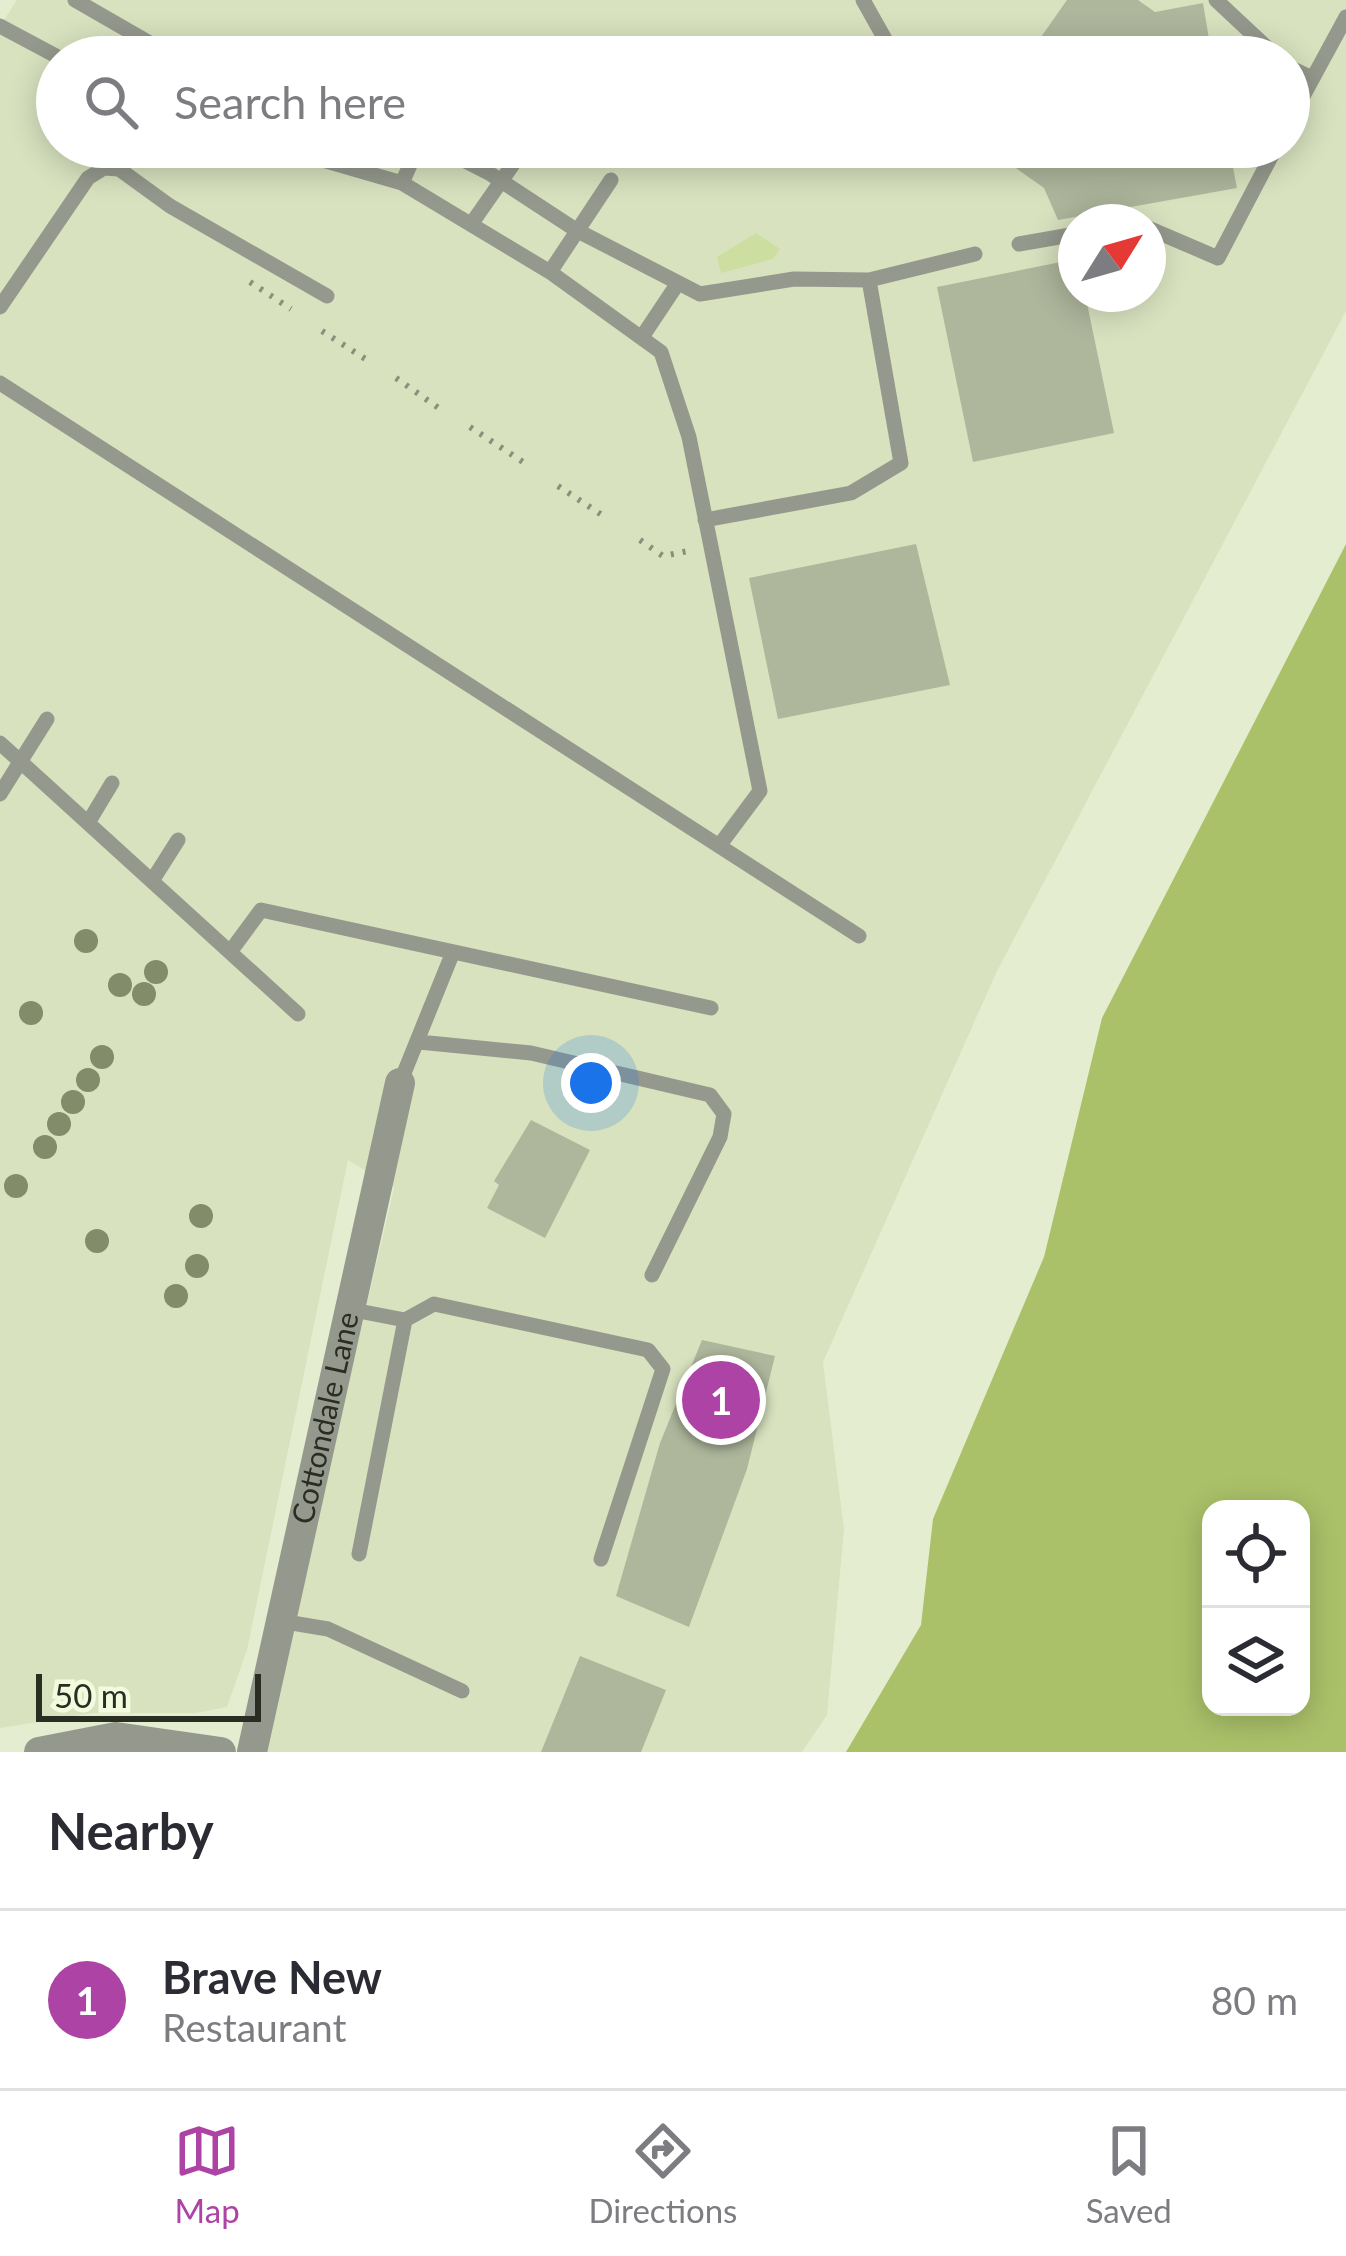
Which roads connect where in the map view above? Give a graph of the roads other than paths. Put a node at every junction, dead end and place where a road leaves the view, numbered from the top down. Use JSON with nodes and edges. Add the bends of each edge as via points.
{"nodes":[{"id":1,"x":75,"y":0,"type":"edge"},
{"id":2,"x":863,"y":0,"type":"edge"},
{"id":3,"x":1216,"y":0,"type":"edge"},
{"id":4,"x":1346,"y":17,"type":"edge"},
{"id":5,"x":0,"y":26,"type":"edge"},
{"id":6,"x":138,"y":36,"type":"edge"},
{"id":7,"x":883,"y":36,"type":"edge"},
{"id":8,"x":1255,"y":36,"type":"edge"},
{"id":9,"x":36,"y":45,"type":"edge"},
{"id":10,"x":1312,"y":78,"type":"joint"},
{"id":11,"x":1310,"y":82,"type":"edge"},
{"id":12,"x":350,"y":168,"type":"edge"},
{"id":13,"x":409,"y":168,"type":"edge"},
{"id":14,"x":477,"y":168,"type":"edge"},
{"id":15,"x":509,"y":168,"type":"edge"},
{"id":16,"x":1265,"y":168,"type":"edge"},
{"id":17,"x":500,"y":180,"type":"junction"},
{"id":18,"x":611,"y":180,"type":"dead end"},
{"id":19,"x":402,"y":183,"type":"junction"},
{"id":20,"x":472,"y":223,"type":"junction"},
{"id":21,"x":576,"y":230,"type":"junction"},
{"id":22,"x":1166,"y":236,"type":"edge"},
{"id":23,"x":1058,"y":237,"type":"edge"},
{"id":24,"x":1018,"y":244,"type":"dead end"},
{"id":25,"x":975,"y":254,"type":"dead end"},
{"id":26,"x":550,"y":272,"type":"junction"},
{"id":27,"x":869,"y":280,"type":"junction"},
{"id":28,"x":676,"y":286,"type":"junction"},
{"id":29,"x":327,"y":296,"type":"dead end"},
{"id":30,"x":0,"y":307,"type":"edge"},
{"id":31,"x":642,"y":337,"type":"junction"},
{"id":32,"x":0,"y":383,"type":"edge"},
{"id":33,"x":705,"y":520,"type":"junction"},
{"id":34,"x":46,"y":719,"type":"dead end"},
{"id":35,"x":0,"y":743,"type":"edge"},
{"id":36,"x":20,"y":762,"type":"junction"},
{"id":37,"x":112,"y":782,"type":"dead end"},
{"id":38,"x":0,"y":794,"type":"edge"},
{"id":39,"x":88,"y":823,"type":"junction"},
{"id":40,"x":178,"y":840,"type":"dead end"},
{"id":41,"x":719,"y":846,"type":"junction"},
{"id":42,"x":152,"y":881,"type":"junction"},
{"id":43,"x":859,"y":936,"type":"dead end"},
{"id":44,"x":230,"y":952,"type":"junction"},
{"id":45,"x":453,"y":952,"type":"junction"},
{"id":46,"x":711,"y":1008,"type":"dead end"},
{"id":47,"x":298,"y":1013,"type":"dead end"},
{"id":48,"x":418,"y":1042,"type":"junction"},
{"id":49,"x":400,"y":1083,"type":"joint"},
{"id":50,"x":652,"y":1274,"type":"dead end"},
{"id":51,"x":348,"y":1309,"type":"junction"},
{"id":52,"x":405,"y":1320,"type":"junction"},
{"id":53,"x":359,"y":1554,"type":"dead end"},
{"id":54,"x":601,"y":1559,"type":"dead end"},
{"id":55,"x":280,"y":1621,"type":"junction"},
{"id":56,"x":462,"y":1691,"type":"dead end"},
{"id":57,"x":39,"y":1752,"type":"edge"},
{"id":58,"x":221,"y":1752,"type":"edge"},
{"id":59,"x":252,"y":1752,"type":"edge"}],
"edges":[{"from":1,"to":6,"type":"lane"},
{"from":2,"to":7,"type":"lane"},
{"from":3,"to":8,"type":"lane"},
{"from":4,"to":10,"type":"lane"},
{"from":5,"to":9,"type":"lane"},
{"from":10,"to":11,"type":"lane"},
{"from":12,"to":19,"type":"lane"},
{"from":13,"to":19,"type":"lane"},
{"from":14,"to":17,"type":"lane"},
{"from":15,"to":17,"type":"lane"},
{"from":16,"to":22,"type":"lane","via":[[1219,258]]},
{"from":17,"to":20,"type":"lane"},
{"from":17,"to":21,"type":"lane"},
{"from":18,"to":21,"type":"lane"},
{"from":19,"to":20,"type":"lane"},
{"from":20,"to":26,"type":"lane"},
{"from":21,"to":26,"type":"lane"},
{"from":21,"to":28,"type":"lane"},
{"from":23,"to":24,"type":"lane"},
{"from":25,"to":27,"type":"lane"},
{"from":26,"to":31,"type":"lane"},
{"from":27,"to":28,"type":"lane","via":[[794,279],[700,295]]},
{"from":27,"to":33,"type":"lane","via":[[902,464],[851,493]]},
{"from":28,"to":31,"type":"lane"},
{"from":29,"to":30,"type":"lane","via":[[119,169],[104,168],[88,178]]},
{"from":31,"to":33,"type":"lane","via":[[661,352]]},
{"from":32,"to":41,"type":"lane"},
{"from":33,"to":41,"type":"lane","via":[[760,791]]},
{"from":34,"to":36,"type":"lane"},
{"from":35,"to":36,"type":"lane"},
{"from":36,"to":38,"type":"lane"},
{"from":36,"to":39,"type":"lane"},
{"from":37,"to":39,"type":"lane"},
{"from":39,"to":42,"type":"lane"},
{"from":40,"to":42,"type":"lane"},
{"from":41,"to":43,"type":"lane"},
{"from":42,"to":44,"type":"lane"},
{"from":44,"to":45,"type":"lane","via":[[260,910]]},
{"from":44,"to":47,"type":"lane"},
{"from":45,"to":46,"type":"lane"},
{"from":45,"to":48,"type":"lane"},
{"from":48,"to":49,"type":"lane"},
{"from":48,"to":50,"type":"lane","via":[[532,1053],[710,1095],[724,1114],[720,1137]]},
{"from":49,"to":51,"type":"street","name":"Cottondale Lane"},
{"from":51,"to":52,"type":"lane"},
{"from":51,"to":55,"type":"street","name":"Cottondale Lane"},
{"from":52,"to":53,"type":"lane"},
{"from":52,"to":54,"type":"lane","via":[[434,1304],[648,1350],[663,1370]]},
{"from":55,"to":56,"type":"lane","via":[[328,1629]]},
{"from":55,"to":59,"type":"street","name":"Cottondale Lane"},
{"from":57,"to":58,"type":"street","via":[[116,1737]]}]}
